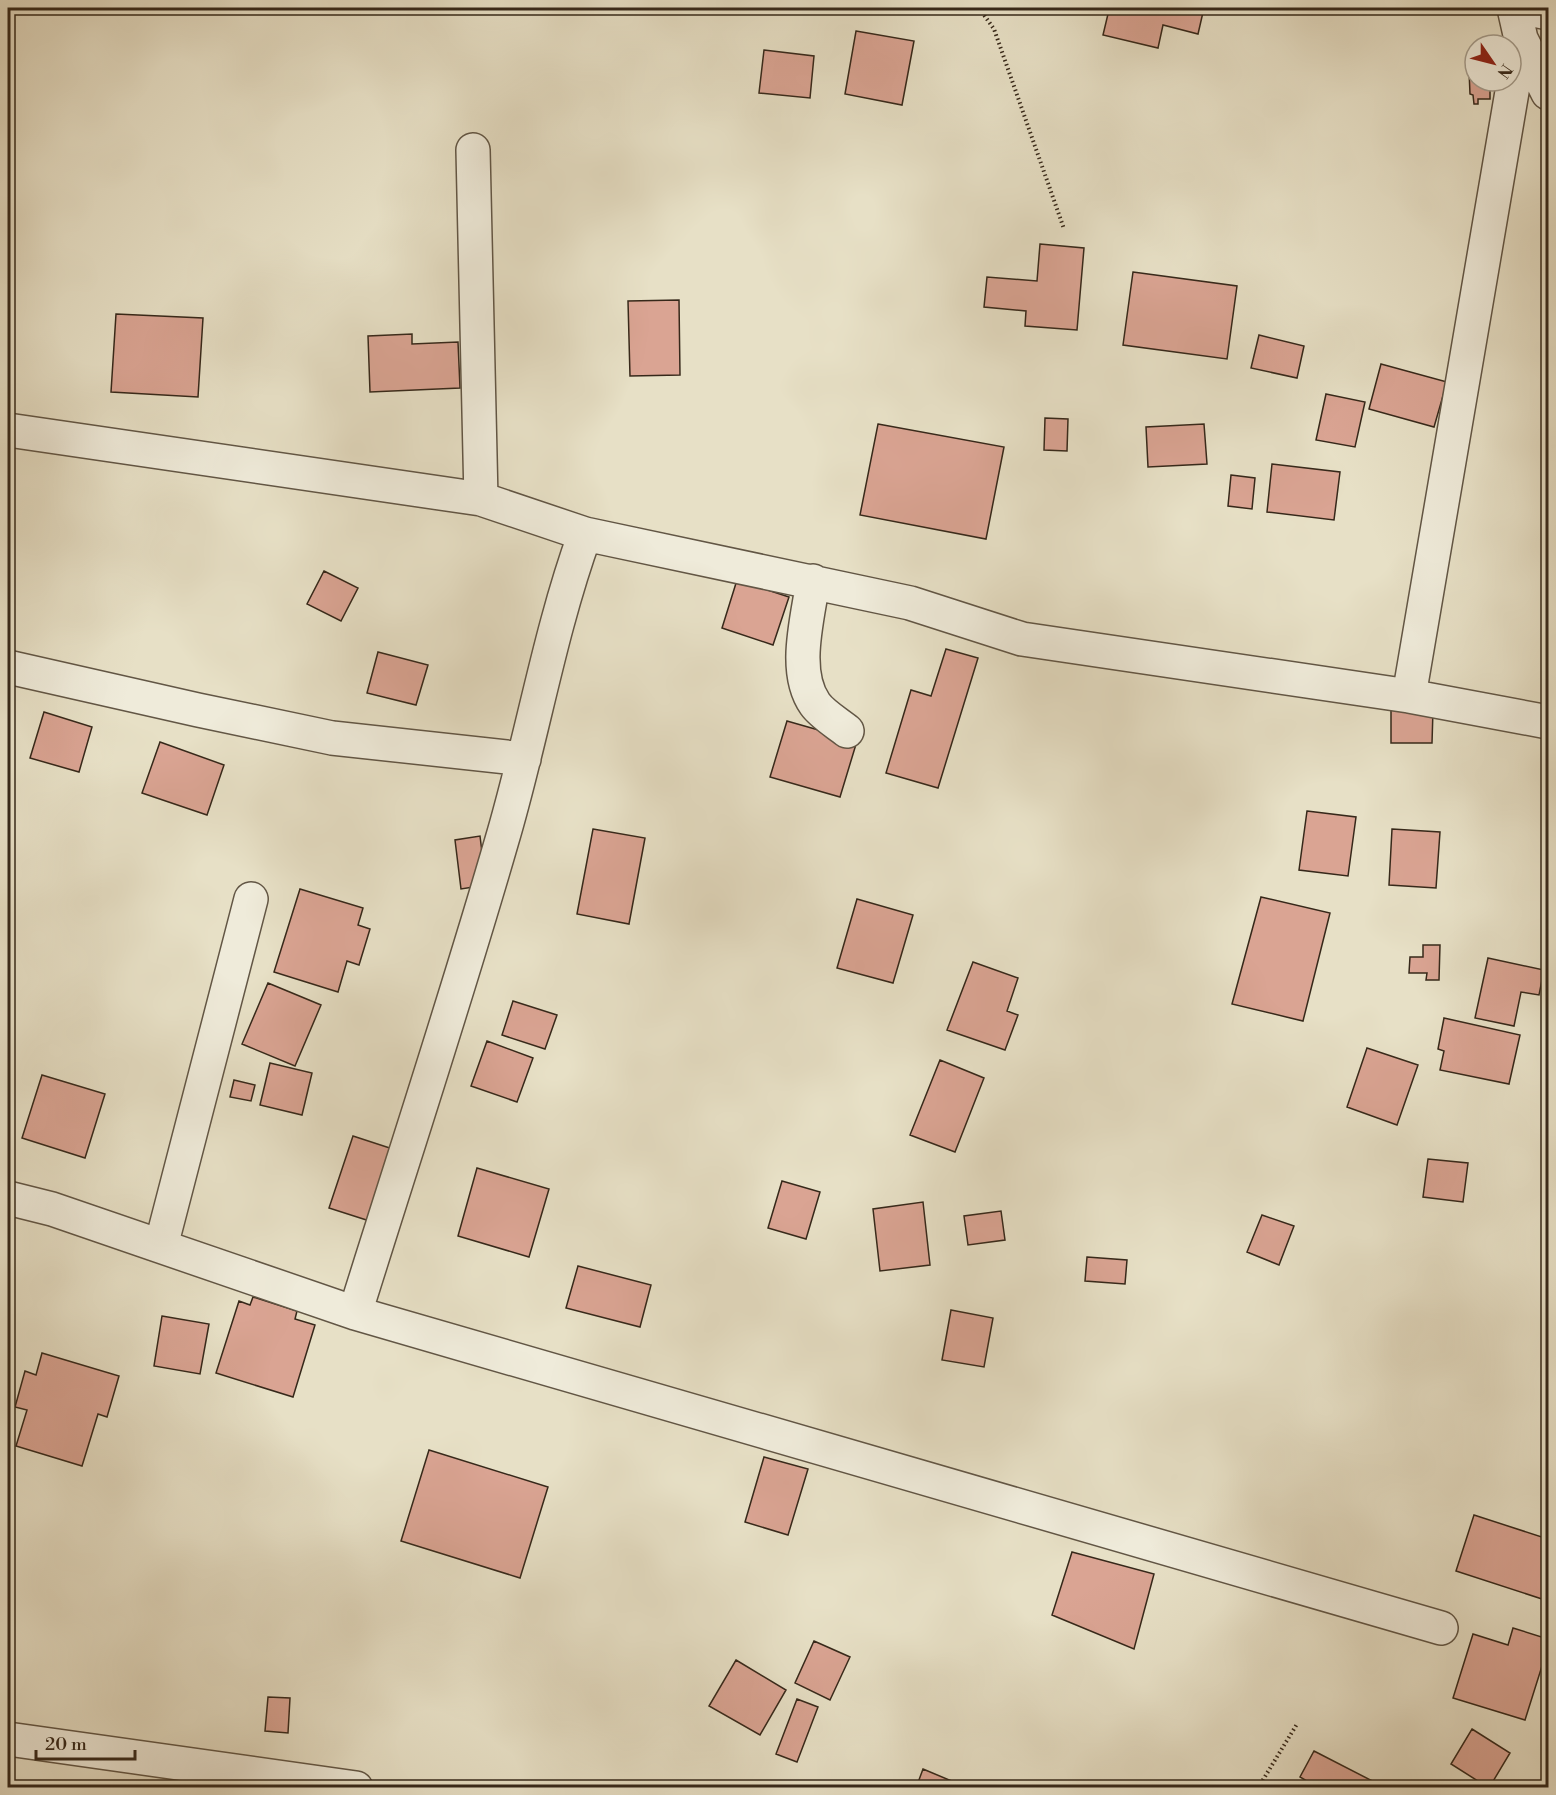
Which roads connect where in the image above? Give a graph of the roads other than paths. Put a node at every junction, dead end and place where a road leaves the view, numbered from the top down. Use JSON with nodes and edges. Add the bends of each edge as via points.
{"nodes":[{"id":1,"x":1514,"y":8,"type":"edge"},
{"id":2,"x":1548,"y":13,"type":"edge"},
{"id":3,"x":1523,"y":23,"type":"edge"},
{"id":4,"x":1548,"y":93,"type":"edge"},
{"id":5,"x":473,"y":150,"type":"dead end"},
{"id":6,"x":8,"y":430,"type":"edge"},
{"id":7,"x":481,"y":499,"type":"junction"},
{"id":8,"x":585,"y":534,"type":"junction"},
{"id":9,"x":813,"y":581,"type":"junction"},
{"id":10,"x":8,"y":667,"type":"edge"},
{"id":11,"x":1409,"y":696,"type":"junction"},
{"id":12,"x":1548,"y":722,"type":"edge"},
{"id":13,"x":847,"y":731,"type":"dead end"},
{"id":14,"x":524,"y":759,"type":"junction"},
{"id":15,"x":251,"y":899,"type":"dead end"},
{"id":16,"x":8,"y":1198,"type":"edge"},
{"id":17,"x":161,"y":1246,"type":"junction"},
{"id":18,"x":355,"y":1313,"type":"junction"},
{"id":19,"x":1441,"y":1628,"type":"dead end"},
{"id":20,"x":8,"y":1739,"type":"edge"},
{"id":21,"x":356,"y":1788,"type":"edge"}],
"edges":[{"from":1,"to":3,"type":"street"},
{"from":2,"to":3,"type":"street"},
{"from":3,"to":4,"type":"street"},
{"from":3,"to":11,"type":"street"},
{"from":5,"to":7,"type":"street"},
{"from":6,"to":7,"type":"street"},
{"from":7,"to":8,"type":"street"},
{"from":8,"to":9,"type":"street"},
{"from":8,"to":14,"type":"street","via":[[558,618]]},
{"from":9,"to":11,"type":"street","via":[[910,603],[1022,639]]},
{"from":9,"to":13,"type":"street","via":[[802,663],[806,686],[815,705]]},
{"from":10,"to":14,"type":"street","via":[[332,738]]},
{"from":11,"to":12,"type":"street"},
{"from":14,"to":18,"type":"street"},
{"from":15,"to":17,"type":"street"},
{"from":16,"to":17,"type":"street"},
{"from":17,"to":18,"type":"street"},
{"from":18,"to":19,"type":"street"},
{"from":20,"to":21,"type":"street"}]}
